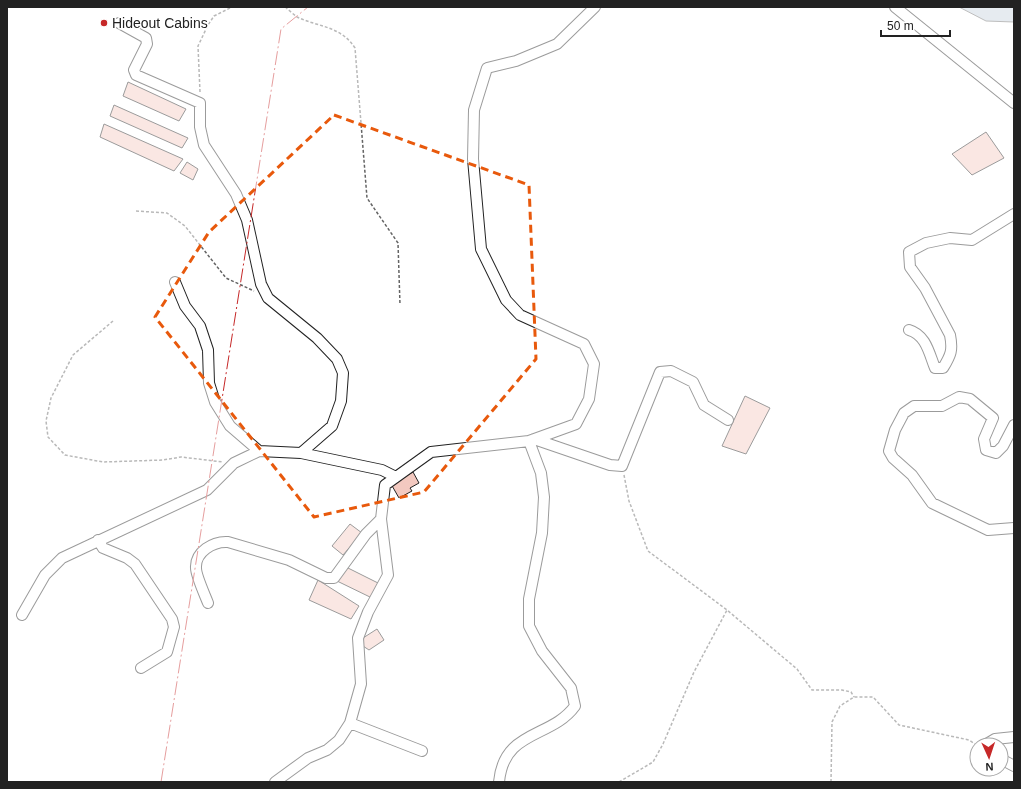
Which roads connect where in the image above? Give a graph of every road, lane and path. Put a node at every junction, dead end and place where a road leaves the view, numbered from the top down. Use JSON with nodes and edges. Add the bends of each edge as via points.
{"nodes":[{"id":1,"x":232,"y":7,"type":"edge"},
{"id":2,"x":284,"y":7,"type":"edge"},
{"id":3,"x":595,"y":7,"type":"edge"},
{"id":4,"x":895,"y":7,"type":"edge"},
{"id":5,"x":119,"y":23,"type":"dead end"},
{"id":6,"x":200,"y":103,"type":"junction"},
{"id":7,"x":1014,"y":103,"type":"edge"},
{"id":8,"x":136,"y":211,"type":"dead end"},
{"id":9,"x":1014,"y":214,"type":"edge"},
{"id":10,"x":175,"y":282,"type":"dead end"},
{"id":11,"x":254,"y":291,"type":"dead end"},
{"id":12,"x":400,"y":305,"type":"dead end"},
{"id":13,"x":113,"y":321,"type":"dead end"},
{"id":14,"x":909,"y":330,"type":"dead end"},
{"id":15,"x":728,"y":420,"type":"dead end"},
{"id":16,"x":1014,"y":425,"type":"edge"},
{"id":17,"x":531,"y":440,"type":"junction"},
{"id":18,"x":259,"y":451,"type":"junction"},
{"id":19,"x":301,"y":453,"type":"junction"},
{"id":20,"x":234,"y":463,"type":"junction"},
{"id":21,"x":622,"y":466,"type":"junction"},
{"id":22,"x":396,"y":476,"type":"junction"},
{"id":23,"x":381,"y":520,"type":"junction"},
{"id":24,"x":1014,"y":528,"type":"edge"},
{"id":25,"x":98,"y":540,"type":"junction"},
{"id":26,"x":208,"y":603,"type":"dead end"},
{"id":27,"x":727,"y":610,"type":"junction"},
{"id":28,"x":22,"y":615,"type":"dead end"},
{"id":29,"x":141,"y":668,"type":"dead end"},
{"id":30,"x":854,"y":696,"type":"junction"},
{"id":31,"x":350,"y":723,"type":"junction"},
{"id":32,"x":969,"y":740,"type":"edge"},
{"id":33,"x":422,"y":751,"type":"dead end"},
{"id":34,"x":275,"y":782,"type":"edge"},
{"id":35,"x":499,"y":782,"type":"edge"},
{"id":36,"x":619,"y":782,"type":"edge"},
{"id":37,"x":830,"y":782,"type":"edge"}],
"edges":[{"from":1,"to":6,"type":"path","via":[[214,16],[198,46]]},
{"from":2,"to":12,"type":"path","via":[[296,16],[333,29],[349,39],[355,48],[367,198],[398,243]]},
{"from":3,"to":17,"type":"street","via":[[557,44],[516,62],[487,68],[474,110],[473,159],[481,249],[506,300],[520,315],[584,344],[594,364],[589,399],[576,424]]},
{"from":4,"to":7,"type":"street"},
{"from":5,"to":6,"type":"street","via":[[146,38],[147,44],[134,70],[136,75]]},
{"from":6,"to":19,"type":"street","via":[[200,127],[204,146],[236,194],[247,220],[261,284],[268,298],[317,338],[337,359],[343,373],[341,401],[332,426]]},
{"from":8,"to":11,"type":"path","via":[[167,213],[185,226],[226,278]]},
{"from":9,"to":14,"type":"street","via":[[972,240],[950,238],[926,243],[909,252],[910,267],[925,288],[950,335],[950,356],[943,368],[935,368],[923,339],[916,332]]},
{"from":10,"to":18,"type":"street","via":[[185,306],[200,326],[208,350],[209,383],[215,402],[230,426]]},
{"from":13,"to":20,"type":"path","via":[[73,355],[51,398],[46,421],[48,437],[65,455],[103,462],[181,457]]},
{"from":15,"to":21,"type":"street","via":[[704,405],[693,382],[671,371],[660,372]]},
{"from":16,"to":24,"type":"street","via":[[996,454],[986,450],[984,440],[993,418],[970,399],[959,397],[942,406],[914,406],[904,413],[894,430],[889,451],[912,475],[932,503],[988,530]]},
{"from":17,"to":21,"type":"street","via":[[610,465]]},
{"from":17,"to":22,"type":"street","via":[[431,452]]},
{"from":17,"to":35,"type":"street","via":[[541,474],[544,497],[542,533],[529,599],[529,626],[542,651],[571,688],[575,706],[568,714],[521,742],[506,755]]},
{"from":18,"to":19,"type":"street"},
{"from":18,"to":20,"type":"street"},
{"from":19,"to":22,"type":"street","via":[[382,470]]},
{"from":20,"to":25,"type":"street","via":[[207,490]]},
{"from":21,"to":27,"type":"path","via":[[629,501],[648,551]]},
{"from":22,"to":23,"type":"street","via":[[385,485]]},
{"from":23,"to":26,"type":"street","via":[[366,534],[334,578],[326,578],[289,560],[228,542],[207,548],[198,556],[196,569]]},
{"from":23,"to":31,"type":"street","via":[[388,575],[368,612],[358,638],[361,684]]},
{"from":25,"to":28,"type":"street","via":[[62,558],[45,575]]},
{"from":25,"to":29,"type":"street","via":[[103,548],[135,564],[172,619],[174,627],[167,652]]},
{"from":27,"to":30,"type":"path","via":[[797,669],[812,690],[846,691]]},
{"from":27,"to":36,"type":"path","via":[[694,672],[653,762]]},
{"from":30,"to":32,"type":"path","via":[[873,697],[900,725]]},
{"from":30,"to":37,"type":"path","via":[[840,706],[832,722]]},
{"from":31,"to":33,"type":"street"},
{"from":31,"to":34,"type":"street","via":[[339,740],[327,750],[308,758]]}]}
